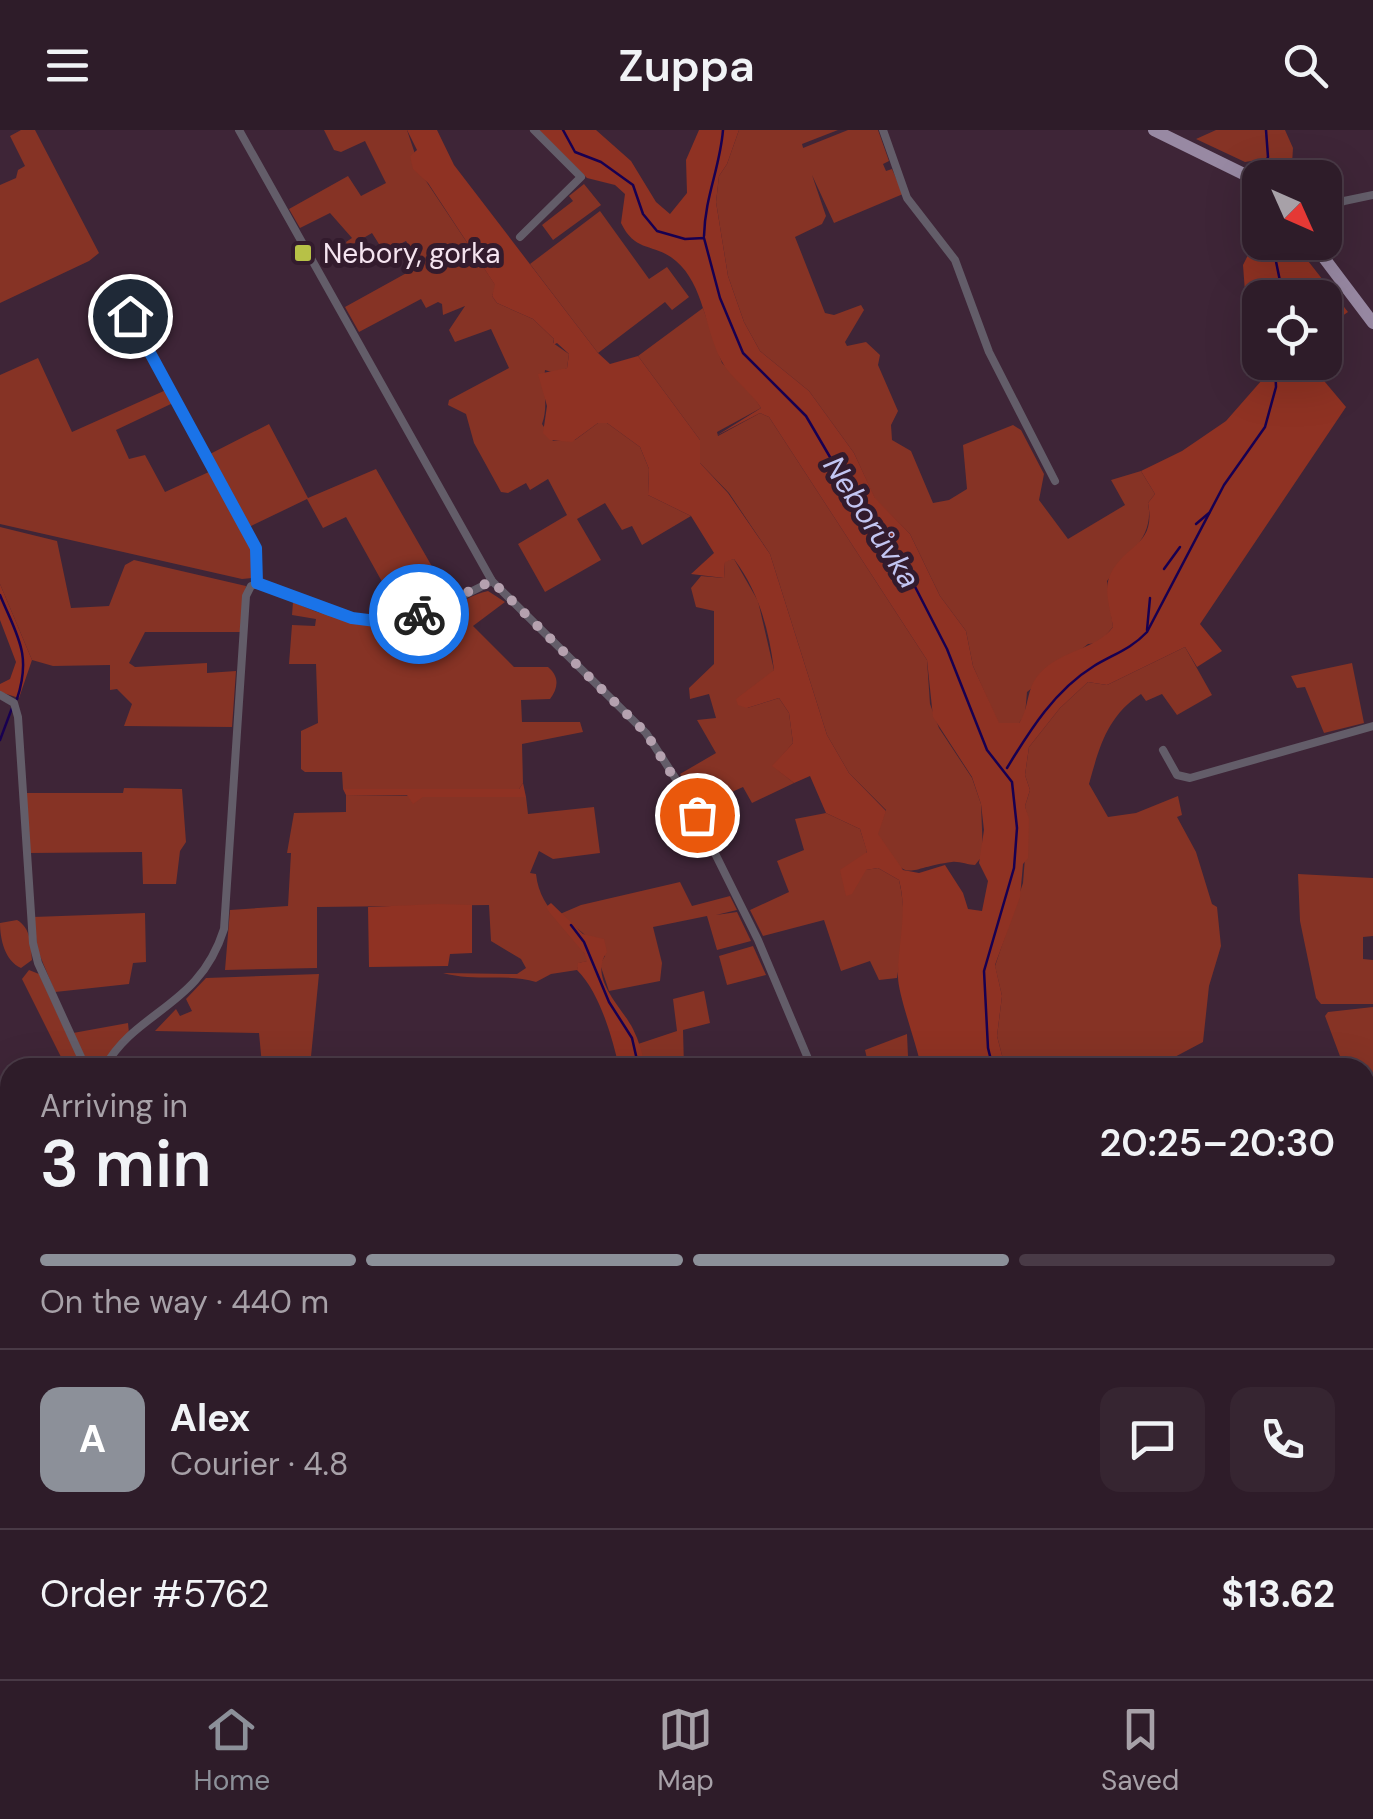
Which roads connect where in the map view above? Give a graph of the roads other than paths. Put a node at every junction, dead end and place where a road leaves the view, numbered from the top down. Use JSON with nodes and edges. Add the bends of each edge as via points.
{"nodes":[{"id":1,"x":239,"y":130,"type":"edge"},
{"id":2,"x":534,"y":130,"type":"edge"},
{"id":3,"x":883,"y":130,"type":"edge"},
{"id":4,"x":1154,"y":130,"type":"edge"},
{"id":5,"x":1242,"y":173,"type":"edge"},
{"id":6,"x":1373,"y":195,"type":"edge"},
{"id":7,"x":1342,"y":202,"type":"edge"},
{"id":8,"x":520,"y":237,"type":"dead end"},
{"id":9,"x":1326,"y":260,"type":"edge"},
{"id":10,"x":130,"y":316,"type":"dead end"},
{"id":11,"x":1373,"y":323,"type":"edge"},
{"id":12,"x":1055,"y":481,"type":"dead end"},
{"id":13,"x":492,"y":581,"type":"junction"},
{"id":14,"x":257,"y":583,"type":"junction"},
{"id":15,"x":0,"y":695,"type":"edge"},
{"id":16,"x":1373,"y":726,"type":"edge"},
{"id":17,"x":1163,"y":750,"type":"dead end"},
{"id":18,"x":81,"y":1058,"type":"edge"},
{"id":19,"x":113,"y":1058,"type":"edge"},
{"id":20,"x":808,"y":1058,"type":"edge"}],
"edges":[{"from":1,"to":13,"type":"street"},
{"from":2,"to":8,"type":"street","via":[[581,177]]},
{"from":3,"to":12,"type":"street","via":[[907,198],[955,260],[990,352]]},
{"from":4,"to":5,"type":"main road"},
{"from":6,"to":7,"type":"street"},
{"from":9,"to":11,"type":"main road"},
{"from":10,"to":14,"type":"street","via":[[256,548]]},
{"from":13,"to":14,"type":"street","via":[[415,616],[384,622],[330,613]]},
{"from":13,"to":20,"type":"street","via":[[646,733],[685,793]]},
{"from":14,"to":19,"type":"street","via":[[246,596],[228,910],[220,942],[187,992]]},
{"from":15,"to":18,"type":"street","via":[[14,704],[18,717],[33,943]]},
{"from":16,"to":17,"type":"street","via":[[1190,778],[1177,775]]}]}
